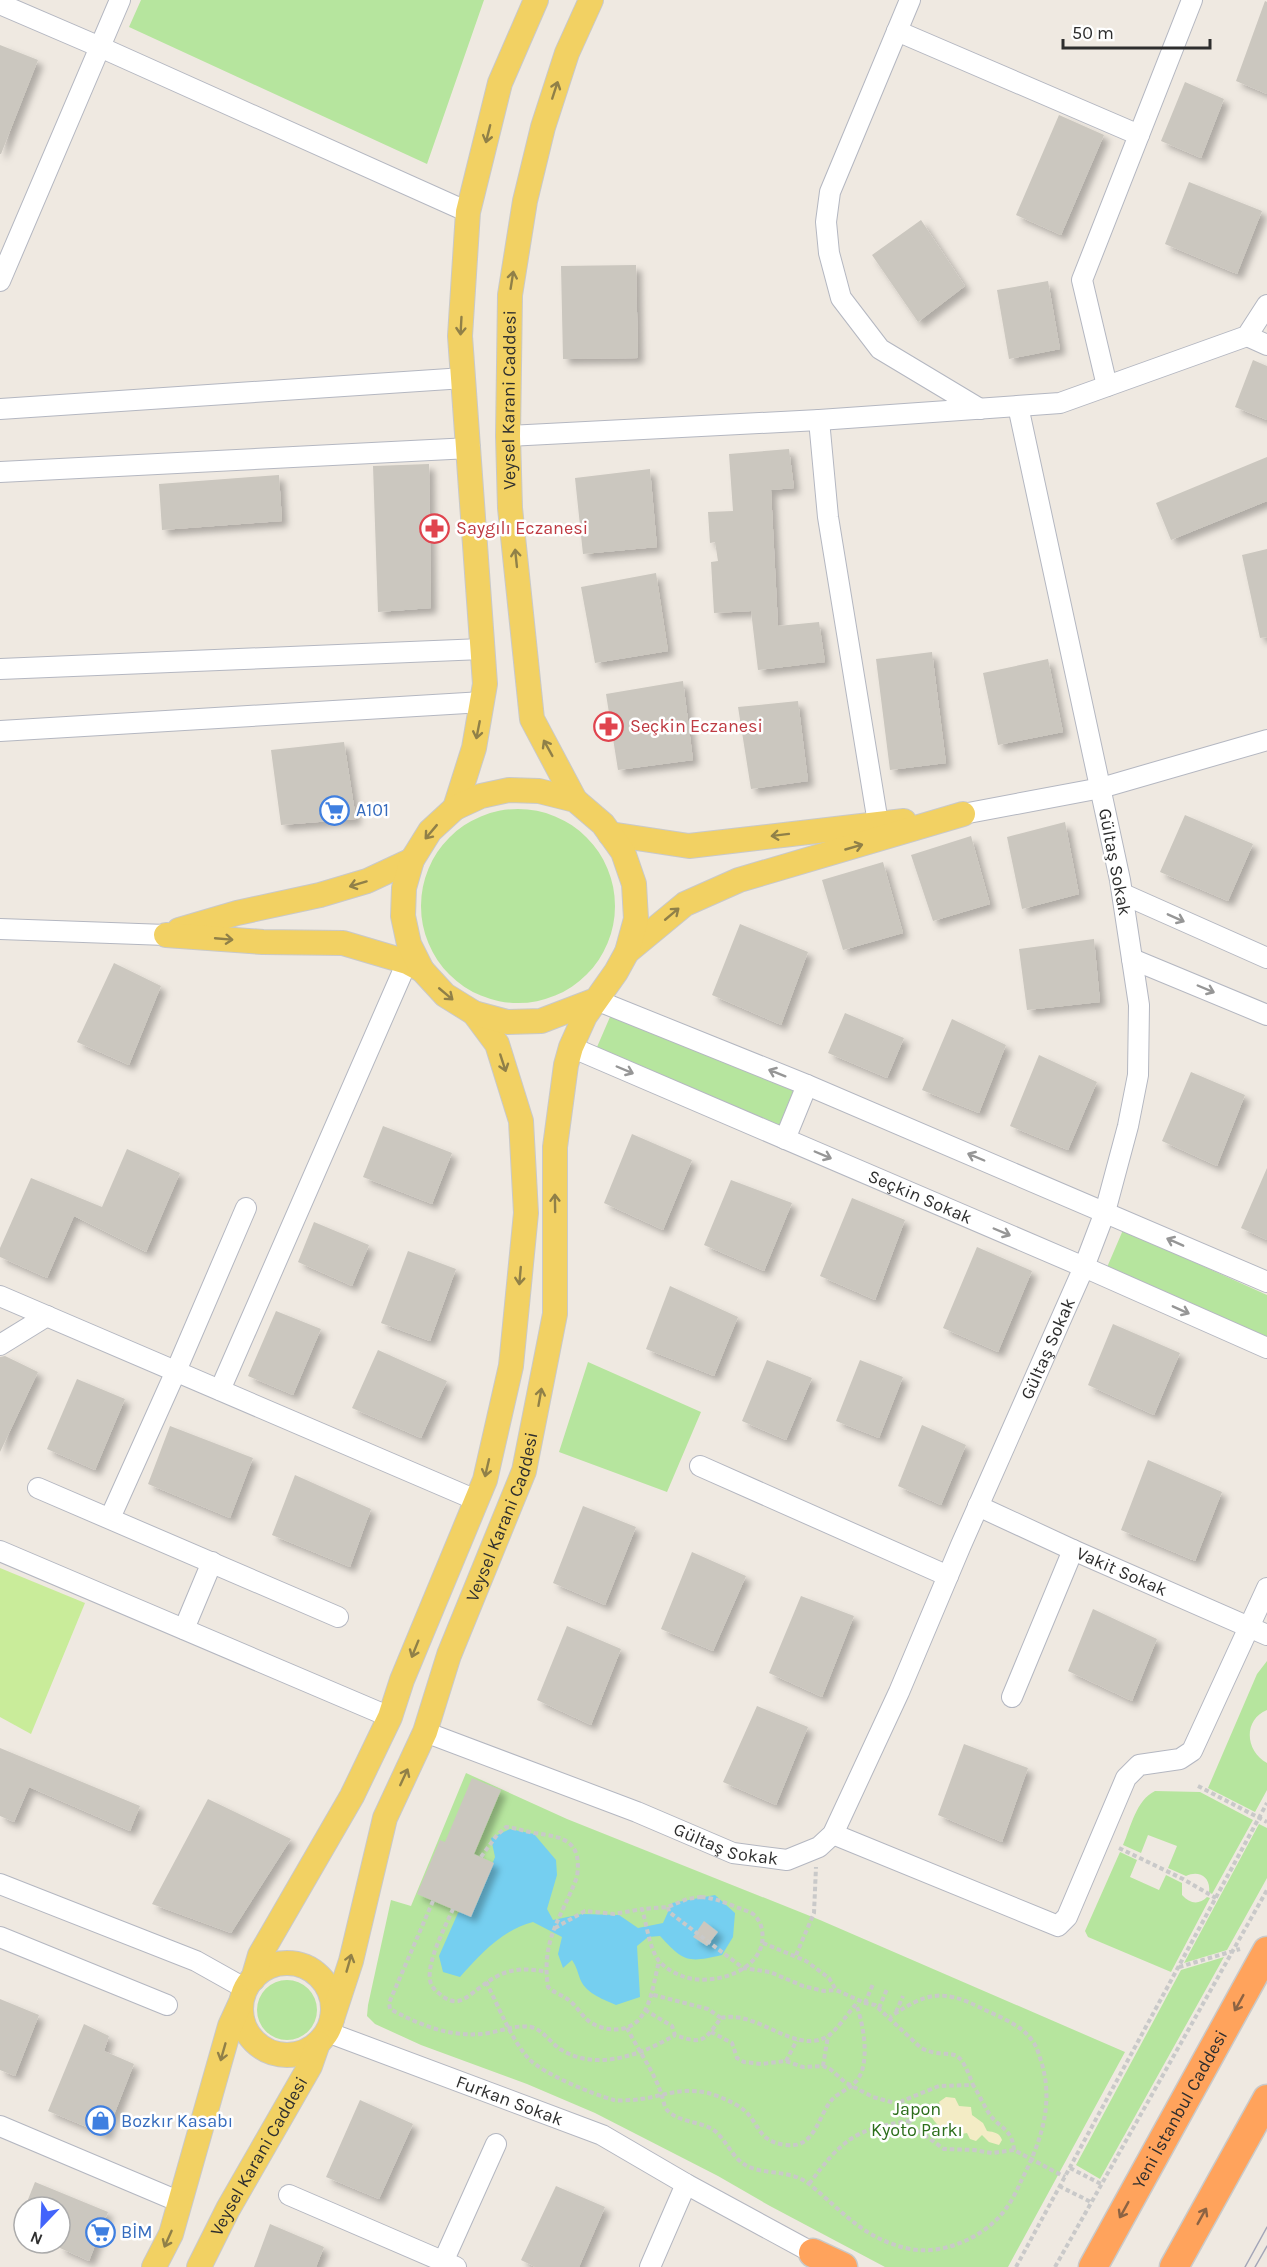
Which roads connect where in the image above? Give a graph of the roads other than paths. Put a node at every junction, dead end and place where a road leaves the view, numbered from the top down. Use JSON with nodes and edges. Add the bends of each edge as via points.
{"nodes":[{"id":1,"x":120,"y":0,"type":"edge"},
{"id":2,"x":536,"y":0,"type":"edge"},
{"id":3,"x":591,"y":0,"type":"edge"},
{"id":4,"x":910,"y":0,"type":"edge"},
{"id":5,"x":1192,"y":0,"type":"edge"},
{"id":6,"x":0,"y":4,"type":"edge"},
{"id":7,"x":897,"y":31,"type":"junction"},
{"id":8,"x":100,"y":47,"type":"junction"},
{"id":9,"x":1139,"y":135,"type":"junction"},
{"id":10,"x":468,"y":213,"type":"junction"},
{"id":11,"x":0,"y":281,"type":"edge"},
{"id":12,"x":1267,"y":305,"type":"edge"},
{"id":13,"x":1247,"y":336,"type":"junction"},
{"id":14,"x":1267,"y":345,"type":"edge"},
{"id":15,"x":464,"y":378,"type":"junction"},
{"id":16,"x":1107,"y":387,"type":"junction"},
{"id":17,"x":1018,"y":406,"type":"junction"},
{"id":18,"x":0,"y":409,"type":"edge"},
{"id":19,"x":980,"y":409,"type":"junction"},
{"id":20,"x":819,"y":420,"type":"junction"},
{"id":21,"x":508,"y":436,"type":"junction"},
{"id":22,"x":470,"y":448,"type":"junction"},
{"id":23,"x":0,"y":472,"type":"edge"},
{"id":24,"x":482,"y":649,"type":"junction"},
{"id":25,"x":0,"y":669,"type":"edge"},
{"id":26,"x":483,"y":702,"type":"junction"},
{"id":27,"x":0,"y":731,"type":"edge"},
{"id":28,"x":1267,"y":740,"type":"edge"},
{"id":29,"x":1101,"y":788,"type":"junction"},
{"id":30,"x":575,"y":800,"type":"junction"},
{"id":31,"x":455,"y":808,"type":"junction"},
{"id":32,"x":963,"y":814,"type":"junction"},
{"id":33,"x":878,"y":824,"type":"junction"},
{"id":34,"x":610,"y":834,"type":"junction"},
{"id":35,"x":412,"y":860,"type":"junction"},
{"id":36,"x":1123,"y":894,"type":"junction"},
{"id":37,"x":0,"y":929,"type":"edge"},
{"id":38,"x":166,"y":934,"type":"junction"},
{"id":39,"x":627,"y":952,"type":"junction"},
{"id":40,"x":1267,"y":958,"type":"edge"},
{"id":41,"x":1132,"y":959,"type":"junction"},
{"id":42,"x":415,"y":966,"type":"junction"},
{"id":43,"x":596,"y":1000,"type":"junction"},
{"id":44,"x":474,"y":1013,"type":"junction"},
{"id":45,"x":1267,"y":1015,"type":"edge"},
{"id":46,"x":571,"y":1047,"type":"junction"},
{"id":47,"x":807,"y":1085,"type":"junction"},
{"id":48,"x":785,"y":1139,"type":"junction"},
{"id":49,"x":246,"y":1208,"type":"dead end"},
{"id":50,"x":1105,"y":1212,"type":"junction"},
{"id":51,"x":1084,"y":1267,"type":"junction"},
{"id":52,"x":1267,"y":1282,"type":"edge"},
{"id":53,"x":0,"y":1296,"type":"edge"},
{"id":54,"x":47,"y":1316,"type":"junction"},
{"id":55,"x":0,"y":1345,"type":"edge"},
{"id":56,"x":1267,"y":1348,"type":"edge"},
{"id":57,"x":176,"y":1371,"type":"junction"},
{"id":58,"x":220,"y":1390,"type":"junction"},
{"id":59,"x":700,"y":1466,"type":"dead end"},
{"id":60,"x":38,"y":1488,"type":"dead end"},
{"id":61,"x":476,"y":1500,"type":"junction"},
{"id":62,"x":978,"y":1506,"type":"junction"},
{"id":63,"x":110,"y":1518,"type":"junction"},
{"id":64,"x":1073,"y":1550,"type":"junction"},
{"id":65,"x":0,"y":1551,"type":"edge"},
{"id":66,"x":212,"y":1562,"type":"junction"},
{"id":67,"x":948,"y":1576,"type":"junction"},
{"id":68,"x":1267,"y":1588,"type":"edge"},
{"id":69,"x":338,"y":1617,"type":"dead end"},
{"id":70,"x":1249,"y":1626,"type":"junction"},
{"id":71,"x":184,"y":1629,"type":"junction"},
{"id":72,"x":1267,"y":1635,"type":"edge"},
{"id":73,"x":1012,"y":1697,"type":"dead end"},
{"id":74,"x":390,"y":1717,"type":"junction"},
{"id":75,"x":425,"y":1732,"type":"junction"},
{"id":76,"x":826,"y":1841,"type":"junction"},
{"id":77,"x":0,"y":1884,"type":"edge"},
{"id":78,"x":0,"y":1936,"type":"edge"},
{"id":79,"x":1254,"y":1950,"type":"edge"},
{"id":80,"x":247,"y":1988,"type":"junction"},
{"id":81,"x":167,"y":2005,"type":"dead end"},
{"id":82,"x":326,"y":2032,"type":"junction"},
{"id":83,"x":1267,"y":2099,"type":"edge"},
{"id":84,"x":0,"y":2126,"type":"edge"},
{"id":85,"x":496,"y":2144,"type":"dead end"},
{"id":86,"x":686,"y":2184,"type":"junction"},
{"id":87,"x":289,"y":2195,"type":"dead end"},
{"id":88,"x":180,"y":2202,"type":"junction"},
{"id":89,"x":822,"y":2260,"type":"edge"},
{"id":90,"x":450,"y":2264,"type":"edge"},
{"id":91,"x":154,"y":2267,"type":"edge"},
{"id":92,"x":199,"y":2267,"type":"edge"},
{"id":93,"x":650,"y":2267,"type":"edge"},
{"id":94,"x":843,"y":2267,"type":"edge"},
{"id":95,"x":1093,"y":2267,"type":"edge"},
{"id":96,"x":1174,"y":2267,"type":"edge"}],
"edges":[{"from":1,"to":8,"type":"street"},
{"from":2,"to":10,"type":"main road","name":"Veysel Karani Caddesi","one_way":true,"via":[[500,83]]},
{"from":21,"to":3,"type":"main road","name":"Veysel Karani Caddesi","one_way":true,"via":[[510,295],[525,201],[567,53]]},
{"from":4,"to":7,"type":"street"},
{"from":5,"to":9,"type":"street"},
{"from":6,"to":8,"type":"street"},
{"from":7,"to":9,"type":"street"},
{"from":7,"to":19,"type":"street","via":[[830,192],[825,222],[829,253],[841,298],[880,349]]},
{"from":8,"to":10,"type":"street"},
{"from":8,"to":11,"type":"street"},
{"from":9,"to":16,"type":"street","via":[[1082,280]]},
{"from":10,"to":15,"type":"main road","name":"Veysel Karani Caddesi","one_way":true,"via":[[460,336]]},
{"from":12,"to":13,"type":"street"},
{"from":13,"to":14,"type":"street"},
{"from":13,"to":16,"type":"street"},
{"from":15,"to":18,"type":"street"},
{"from":15,"to":22,"type":"main road","name":"Veysel Karani Caddesi"},
{"from":16,"to":17,"type":"street","via":[[1060,403]]},
{"from":17,"to":19,"type":"street"},
{"from":17,"to":29,"type":"street","name":"Gültaş Sokak"},
{"from":19,"to":20,"type":"street"},
{"from":20,"to":21,"type":"street"},
{"from":20,"to":33,"type":"street","via":[[828,517]]},
{"from":30,"to":21,"type":"main road","name":"Veysel Karani Caddesi","one_way":true,"via":[[532,719],[510,508]]},
{"from":22,"to":23,"type":"street"},
{"from":22,"to":24,"type":"main road","name":"Veysel Karani Caddesi"},
{"from":24,"to":25,"type":"street"},
{"from":24,"to":26,"type":"main road","name":"Veysel Karani Caddesi"},
{"from":26,"to":27,"type":"street"},
{"from":26,"to":31,"type":"main road","name":"Veysel Karani Caddesi","one_way":true,"via":[[474,748]]},
{"from":28,"to":29,"type":"street"},
{"from":29,"to":32,"type":"street"},
{"from":29,"to":36,"type":"street","name":"Gültaş Sokak"},
{"from":30,"to":31,"type":"main road","via":[[540,790],[509,790],[481,796]]},
{"from":30,"to":34,"type":"main road"},
{"from":31,"to":35,"type":"main road","one_way":true,"via":[[430,831]]},
{"from":32,"to":33,"type":"main road"},
{"from":39,"to":32,"type":"main road","one_way":true,"via":[[685,904],[739,880]]},
{"from":33,"to":34,"type":"main road","one_way":true,"via":[[689,846]]},
{"from":34,"to":39,"type":"main road","via":[[623,852],[634,884],[636,919]]},
{"from":35,"to":38,"type":"main road","one_way":true,"via":[[368,881]]},
{"from":35,"to":42,"type":"main road","via":[[404,888],[403,916]]},
{"from":36,"to":40,"type":"street","one_way":true},
{"from":36,"to":41,"type":"street","name":"Gültaş Sokak"},
{"from":37,"to":38,"type":"street"},
{"from":38,"to":42,"type":"main road","one_way":true,"via":[[263,942],[343,943]]},
{"from":39,"to":43,"type":"main road","name":"Veysel Karani Caddesi"},
{"from":41,"to":45,"type":"street","one_way":true},
{"from":41,"to":50,"type":"street","name":"Gültaş Sokak","via":[[1139,1005],[1138,1075]]},
{"from":42,"to":44,"type":"main road","one_way":true,"via":[[445,995]]},
{"from":42,"to":58,"type":"street"},
{"from":43,"to":44,"type":"main road","via":[[541,1020],[507,1022]]},
{"from":43,"to":46,"type":"main road","name":"Veysel Karani Caddesi"},
{"from":47,"to":43,"type":"street","one_way":true},
{"from":44,"to":61,"type":"main road","name":"Veysel Karani Caddesi","one_way":true,"via":[[497,1044],[521,1121],[526,1213],[511,1366],[485,1480]]},
{"from":46,"to":48,"type":"street","name":"Seçkin Sokak","one_way":true},
{"from":75,"to":46,"type":"main road","name":"Veysel Karani Caddesi","one_way":true,"via":[[449,1655],[524,1471],[536,1418],[555,1314],[555,1147]]},
{"from":47,"to":48,"type":"street"},
{"from":50,"to":47,"type":"street","one_way":true},
{"from":48,"to":51,"type":"street","name":"Seçkin Sokak","one_way":true},
{"from":49,"to":57,"type":"street"},
{"from":50,"to":51,"type":"street","name":"Gültaş Sokak"},
{"from":52,"to":50,"type":"street","one_way":true},
{"from":51,"to":56,"type":"street","name":"Seçkin Sokak","one_way":true},
{"from":51,"to":62,"type":"street","name":"Gültaş Sokak"},
{"from":53,"to":54,"type":"street"},
{"from":54,"to":55,"type":"street"},
{"from":54,"to":57,"type":"street"},
{"from":57,"to":58,"type":"street"},
{"from":57,"to":63,"type":"street"},
{"from":58,"to":61,"type":"street"},
{"from":59,"to":67,"type":"street"},
{"from":60,"to":63,"type":"street"},
{"from":61,"to":74,"type":"main road","name":"Veysel Karani Caddesi","one_way":true},
{"from":62,"to":64,"type":"street","name":"Vakit Sokak"},
{"from":62,"to":67,"type":"street","name":"Gültaş Sokak"},
{"from":63,"to":66,"type":"street"},
{"from":64,"to":70,"type":"street","name":"Vakit Sokak"},
{"from":64,"to":73,"type":"street"},
{"from":65,"to":71,"type":"street"},
{"from":66,"to":69,"type":"street"},
{"from":66,"to":71,"type":"street"},
{"from":67,"to":76,"type":"street","name":"Gültaş Sokak","via":[[899,1692]]},
{"from":68,"to":70,"type":"street"},
{"from":70,"to":72,"type":"street","name":"Vakit Sokak"},
{"from":70,"to":76,"type":"street","via":[[1192,1751],[1180,1759],[1139,1765],[1126,1778],[1067,1917],[1058,1926]]},
{"from":71,"to":74,"type":"street"},
{"from":74,"to":80,"type":"main road","name":"Veysel Karani Caddesi","via":[[352,1796],[260,1954]]},
{"from":75,"to":76,"type":"street","name":"Gültaş Sokak","via":[[637,1812],[733,1853],[787,1860]]},
{"from":82,"to":75,"type":"main road","name":"Veysel Karani Caddesi","one_way":true,"via":[[351,1961],[385,1818]]},
{"from":77,"to":80,"type":"street","via":[[196,1961]]},
{"from":78,"to":81,"type":"street"},
{"from":79,"to":95,"type":"highway","name":"Yeni İstanbul Caddesi","one_way":true},
{"from":80,"to":82,"type":"main road","via":[[241,2012],[244,2026],[263,2048],[291,2055],[306,2051]]},
{"from":80,"to":82,"type":"main road","via":[[271,1966],[299,1964],[312,1970],[330,1991],[333,2005]]},
{"from":80,"to":88,"type":"main road","name":"Veysel Karani Caddesi","one_way":true,"via":[[230,2026]]},
{"from":82,"to":86,"type":"street","name":"Furkan Sokak","via":[[602,2135]]},
{"from":82,"to":92,"type":"main road","name":"Veysel Karani Caddesi"},
{"from":96,"to":83,"type":"highway","one_way":true},
{"from":84,"to":88,"type":"street"},
{"from":85,"to":90,"type":"street"},
{"from":86,"to":89,"type":"street","name":"Furkan Sokak"},
{"from":86,"to":93,"type":"street"},
{"from":87,"to":90,"type":"street"},
{"from":88,"to":91,"type":"main road","name":"Veysel Karani Caddesi","one_way":true,"via":[[171,2234]]},
{"from":89,"to":94,"type":"highway"}]}
